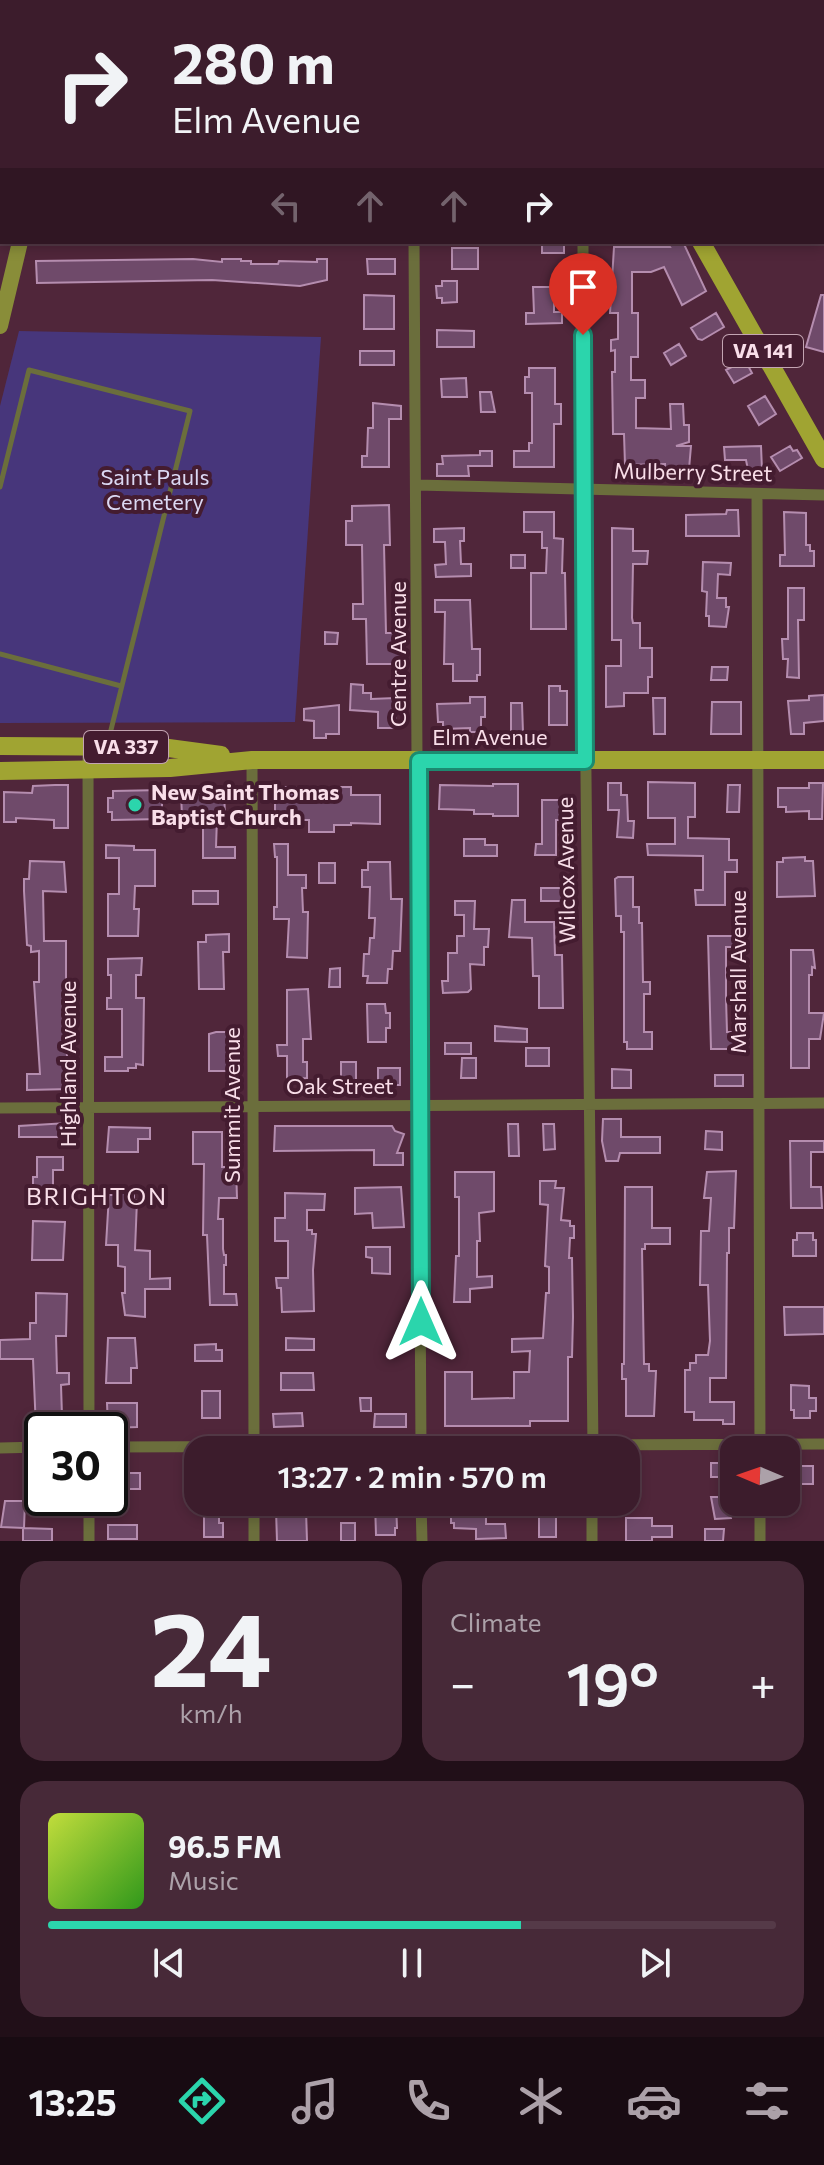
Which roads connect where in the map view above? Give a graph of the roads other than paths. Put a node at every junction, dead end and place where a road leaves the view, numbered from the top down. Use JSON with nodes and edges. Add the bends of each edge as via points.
{"nodes":[{"id":1,"x":20,"y":244,"type":"edge"},
{"id":2,"x":414,"y":244,"type":"edge"},
{"id":3,"x":583,"y":244,"type":"edge"},
{"id":4,"x":704,"y":244,"type":"edge"},
{"id":5,"x":0,"y":326,"type":"edge"},
{"id":6,"x":824,"y":459,"type":"edge"},
{"id":7,"x":417,"y":485,"type":"junction"},
{"id":8,"x":0,"y":487,"type":"edge"},
{"id":9,"x":583,"y":489,"type":"junction"},
{"id":10,"x":757,"y":494,"type":"junction"},
{"id":11,"x":824,"y":495,"type":"edge"},
{"id":12,"x":0,"y":654,"type":"edge"},
{"id":13,"x":121,"y":686,"type":"junction"},
{"id":14,"x":0,"y":746,"type":"edge"},
{"id":15,"x":97,"y":746,"type":"junction"},
{"id":16,"x":252,"y":760,"type":"junction"},
{"id":17,"x":758,"y":760,"type":"junction"},
{"id":18,"x":824,"y":760,"type":"edge"},
{"id":19,"x":419,"y":761,"type":"junction"},
{"id":20,"x":585,"y":761,"type":"junction"},
{"id":21,"x":88,"y":770,"type":"junction"},
{"id":22,"x":0,"y":771,"type":"edge"},
{"id":23,"x":759,"y":1103,"type":"junction"},
{"id":24,"x":824,"y":1103,"type":"edge"},
{"id":25,"x":589,"y":1104,"type":"junction"},
{"id":26,"x":420,"y":1105,"type":"junction"},
{"id":27,"x":252,"y":1106,"type":"junction"},
{"id":28,"x":88,"y":1107,"type":"junction"},
{"id":29,"x":0,"y":1108,"type":"edge"},
{"id":30,"x":89,"y":1412,"type":"edge"},
{"id":31,"x":254,"y":1436,"type":"edge"},
{"id":32,"x":421,"y":1436,"type":"edge"},
{"id":33,"x":593,"y":1436,"type":"edge"},
{"id":34,"x":760,"y":1436,"type":"edge"},
{"id":35,"x":824,"y":1444,"type":"edge"},
{"id":36,"x":800,"y":1445,"type":"edge"},
{"id":37,"x":24,"y":1447,"type":"edge"},
{"id":38,"x":128,"y":1447,"type":"edge"},
{"id":39,"x":640,"y":1447,"type":"edge"},
{"id":40,"x":720,"y":1447,"type":"edge"},
{"id":41,"x":0,"y":1448,"type":"edge"},
{"id":42,"x":184,"y":1448,"type":"edge"},
{"id":43,"x":89,"y":1516,"type":"edge"},
{"id":44,"x":254,"y":1516,"type":"edge"},
{"id":45,"x":421,"y":1516,"type":"edge"},
{"id":46,"x":592,"y":1516,"type":"edge"},
{"id":47,"x":760,"y":1516,"type":"edge"},
{"id":48,"x":89,"y":1541,"type":"edge"},
{"id":49,"x":254,"y":1541,"type":"edge"},
{"id":50,"x":422,"y":1541,"type":"edge"},
{"id":51,"x":592,"y":1541,"type":"edge"},
{"id":52,"x":760,"y":1541,"type":"edge"}],
"edges":[{"from":1,"to":5,"type":"main road"},
{"from":2,"to":7,"type":"street","name":"Centre Avenue"},
{"from":3,"to":9,"type":"street","name":"Wilcox Avenue"},
{"from":4,"to":6,"type":"main road","number":"VA 141"},
{"from":7,"to":9,"type":"street","name":"Mulberry Street"},
{"from":7,"to":19,"type":"street","name":"Centre Avenue"},
{"from":8,"to":13,"type":"lane","via":[[29,370],[190,411]]},
{"from":9,"to":10,"type":"street","name":"Mulberry Street"},
{"from":9,"to":20,"type":"street","name":"Wilcox Avenue"},
{"from":10,"to":11,"type":"street","name":"Mulberry Street"},
{"from":10,"to":17,"type":"street","name":"Marshall Avenue"},
{"from":12,"to":13,"type":"lane"},
{"from":13,"to":15,"type":"lane"},
{"from":14,"to":15,"type":"main road","name":"Elm Avenue","number":"VA 337"},
{"from":15,"to":16,"type":"main road","name":"Elm Avenue","number":"VA 337","via":[[161,747]]},
{"from":15,"to":21,"type":"street","name":"Highland Avenue"},
{"from":16,"to":19,"type":"main road","name":"Elm Avenue","number":"VA 337"},
{"from":16,"to":21,"type":"main road","name":"Elm Avenue","number":"VA 337"},
{"from":16,"to":27,"type":"street","name":"Summit Avenue"},
{"from":17,"to":18,"type":"main road","name":"Elm Avenue","number":"VA 337"},
{"from":17,"to":20,"type":"main road","name":"Elm Avenue","number":"VA 337"},
{"from":17,"to":23,"type":"street","name":"Marshall Avenue"},
{"from":19,"to":20,"type":"main road","name":"Elm Avenue","number":"VA 337"},
{"from":19,"to":26,"type":"street","name":"Centre Avenue"},
{"from":20,"to":25,"type":"street","name":"Wilcox Avenue"},
{"from":21,"to":22,"type":"main road","name":"Elm Avenue","number":"VA 337"},
{"from":21,"to":28,"type":"street","name":"Highland Avenue"},
{"from":23,"to":24,"type":"street","name":"Oak Street"},
{"from":23,"to":25,"type":"street","name":"Oak Street"},
{"from":23,"to":34,"type":"street","name":"Marshall Avenue"},
{"from":25,"to":26,"type":"street","name":"Oak Street"},
{"from":25,"to":33,"type":"street","name":"Wilcox Avenue"},
{"from":26,"to":27,"type":"street","name":"Oak Street"},
{"from":26,"to":32,"type":"street","name":"Centre Avenue"},
{"from":27,"to":28,"type":"street","name":"Oak Street"},
{"from":27,"to":31,"type":"street","name":"Summit Avenue"},
{"from":28,"to":29,"type":"street","name":"Oak Street"},
{"from":28,"to":30,"type":"street","name":"Highland Avenue"},
{"from":35,"to":36,"type":"street"},
{"from":37,"to":41,"type":"street"},
{"from":38,"to":42,"type":"street"},
{"from":39,"to":40,"type":"street"},
{"from":43,"to":48,"type":"street"},
{"from":44,"to":49,"type":"street"},
{"from":45,"to":50,"type":"street"},
{"from":46,"to":51,"type":"street"},
{"from":47,"to":52,"type":"street"}]}
